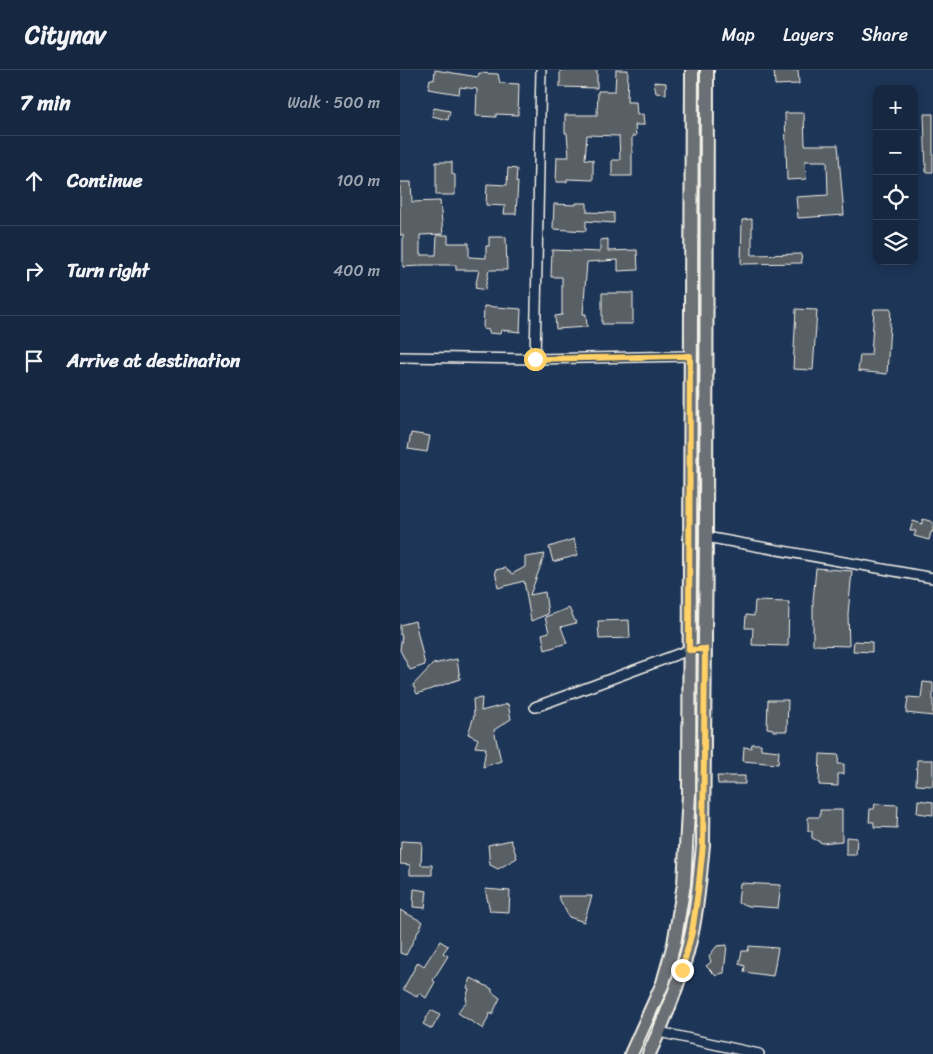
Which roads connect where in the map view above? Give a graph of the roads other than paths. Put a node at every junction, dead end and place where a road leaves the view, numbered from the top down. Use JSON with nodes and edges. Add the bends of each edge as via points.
{"nodes":[{"id":1,"x":541,"y":70,"type":"edge"},
{"id":2,"x":692,"y":70,"type":"edge"},
{"id":3,"x":707,"y":70,"type":"edge"},
{"id":4,"x":690,"y":356,"type":"junction"},
{"id":5,"x":400,"y":357,"type":"edge"},
{"id":6,"x":535,"y":359,"type":"junction"},
{"id":7,"x":706,"y":537,"type":"junction"},
{"id":8,"x":933,"y":578,"type":"edge"},
{"id":9,"x":705,"y":649,"type":"junction"},
{"id":10,"x":689,"y":650,"type":"junction"},
{"id":11,"x":535,"y":707,"type":"dead end"},
{"id":12,"x":659,"y":1032,"type":"junction"},
{"id":13,"x":631,"y":1054,"type":"edge"},
{"id":14,"x":649,"y":1054,"type":"edge"},
{"id":15,"x":759,"y":1054,"type":"edge"}],
"edges":[{"from":1,"to":6,"type":"street"},
{"from":2,"to":4,"type":"main road"},
{"from":3,"to":7,"type":"main road"},
{"from":4,"to":6,"type":"street"},
{"from":4,"to":10,"type":"main road"},
{"from":5,"to":6,"type":"street"},
{"from":7,"to":8,"type":"street"},
{"from":7,"to":9,"type":"main road"},
{"from":9,"to":10,"type":"street"},
{"from":9,"to":12,"type":"main road","via":[[703,845],[698,892],[682,970]]},
{"from":10,"to":11,"type":"street"},
{"from":10,"to":13,"type":"main road","via":[[688,793],[683,891],[663,983]]},
{"from":12,"to":14,"type":"main road"},
{"from":12,"to":15,"type":"street"}]}
